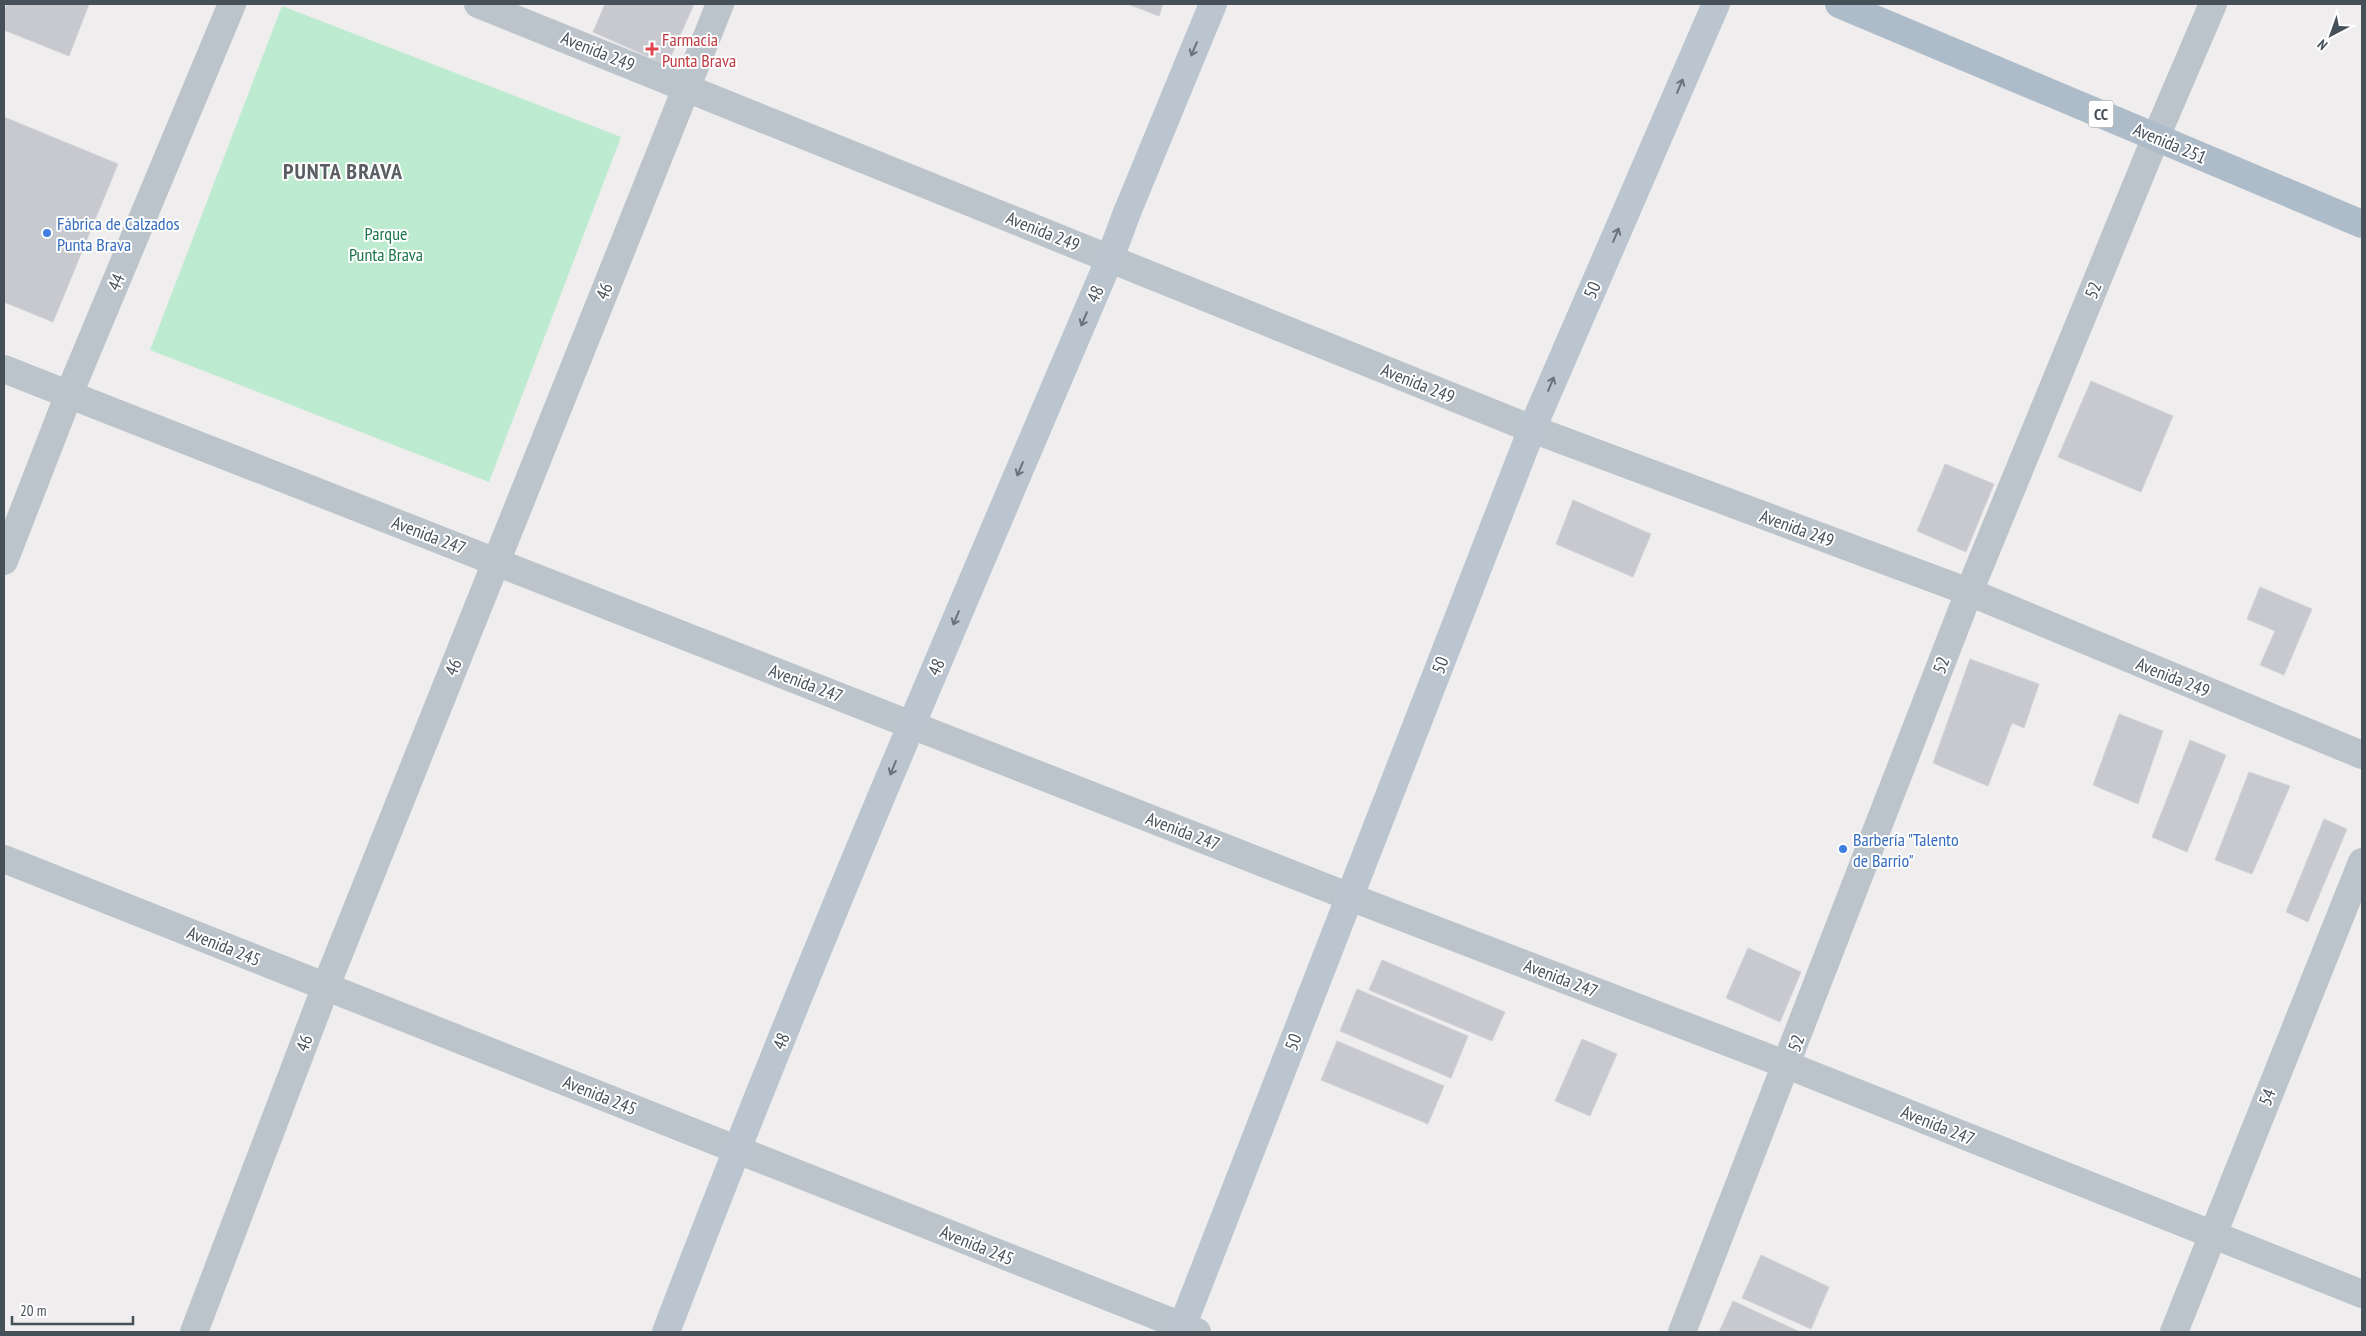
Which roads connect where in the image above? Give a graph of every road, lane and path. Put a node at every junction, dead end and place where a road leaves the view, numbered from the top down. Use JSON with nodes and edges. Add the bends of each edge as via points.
{"nodes":[{"id":1,"x":232,"y":4,"type":"edge"},
{"id":2,"x":478,"y":4,"type":"edge"},
{"id":3,"x":720,"y":4,"type":"edge"},
{"id":4,"x":1213,"y":4,"type":"edge"},
{"id":5,"x":1716,"y":4,"type":"edge"},
{"id":6,"x":1839,"y":4,"type":"edge"},
{"id":7,"x":2214,"y":4,"type":"edge"},
{"id":8,"x":686,"y":86,"type":"junction"},
{"id":9,"x":2156,"y":137,"type":"junction"},
{"id":10,"x":2362,"y":224,"type":"edge"},
{"id":11,"x":1110,"y":258,"type":"junction"},
{"id":12,"x":4,"y":369,"type":"edge"},
{"id":13,"x":69,"y":394,"type":"junction"},
{"id":14,"x":1532,"y":429,"type":"junction"},
{"id":15,"x":4,"y":561,"type":"edge"},
{"id":16,"x":495,"y":562,"type":"junction"},
{"id":17,"x":1969,"y":592,"type":"junction"},
{"id":18,"x":911,"y":724,"type":"junction"},
{"id":19,"x":2362,"y":755,"type":"edge"},
{"id":20,"x":4,"y":859,"type":"edge"},
{"id":21,"x":2362,"y":862,"type":"edge"},
{"id":22,"x":1350,"y":897,"type":"junction"},
{"id":23,"x":326,"y":986,"type":"junction"},
{"id":24,"x":1787,"y":1065,"type":"junction"},
{"id":25,"x":736,"y":1149,"type":"junction"},
{"id":26,"x":2212,"y":1235,"type":"junction"},
{"id":27,"x":2362,"y":1294,"type":"edge"},
{"id":28,"x":1186,"y":1330,"type":"edge"},
{"id":29,"x":194,"y":1332,"type":"edge"},
{"id":30,"x":666,"y":1332,"type":"edge"},
{"id":31,"x":1682,"y":1332,"type":"edge"},
{"id":32,"x":2174,"y":1332,"type":"edge"}],
"edges":[{"from":1,"to":13,"type":"street","name":"44"},
{"from":2,"to":8,"type":"street","name":"Avenida 249"},
{"from":3,"to":8,"type":"street","name":"46"},
{"from":4,"to":11,"type":"street","name":"48","one_way":true},
{"from":14,"to":5,"type":"street","name":"50","one_way":true},
{"from":6,"to":9,"type":"main road","name":"Avenida 251","number":"CC"},
{"from":7,"to":9,"type":"street","name":"52"},
{"from":8,"to":11,"type":"street","name":"Avenida 249"},
{"from":8,"to":16,"type":"street","name":"46"},
{"from":9,"to":10,"type":"main road","name":"Avenida 251","number":"CC"},
{"from":9,"to":17,"type":"street","name":"52"},
{"from":11,"to":14,"type":"street","name":"Avenida 249"},
{"from":11,"to":18,"type":"street","name":"48","one_way":true},
{"from":12,"to":13,"type":"street","name":"Avenida 247"},
{"from":13,"to":15,"type":"street","name":"44"},
{"from":13,"to":16,"type":"street","name":"Avenida 247"},
{"from":14,"to":17,"type":"street","name":"Avenida 249"},
{"from":14,"to":22,"type":"street","name":"50"},
{"from":16,"to":18,"type":"street","name":"Avenida 247"},
{"from":16,"to":23,"type":"street","name":"46"},
{"from":17,"to":19,"type":"street","name":"Avenida 249"},
{"from":17,"to":24,"type":"street","name":"52"},
{"from":18,"to":22,"type":"street","name":"Avenida 247"},
{"from":18,"to":25,"type":"street","name":"48","one_way":true},
{"from":20,"to":23,"type":"street","name":"Avenida 245"},
{"from":21,"to":26,"type":"street","name":"54"},
{"from":22,"to":24,"type":"street","name":"Avenida 247"},
{"from":22,"to":28,"type":"street","name":"50"},
{"from":23,"to":25,"type":"street","name":"Avenida 245"},
{"from":23,"to":29,"type":"street","name":"46"},
{"from":24,"to":26,"type":"street","name":"Avenida 247"},
{"from":24,"to":31,"type":"street","name":"52"},
{"from":25,"to":28,"type":"street","name":"Avenida 245"},
{"from":25,"to":30,"type":"street","name":"48"},
{"from":26,"to":27,"type":"street","name":"Avenida 247"},
{"from":26,"to":32,"type":"street","name":"54"}]}
